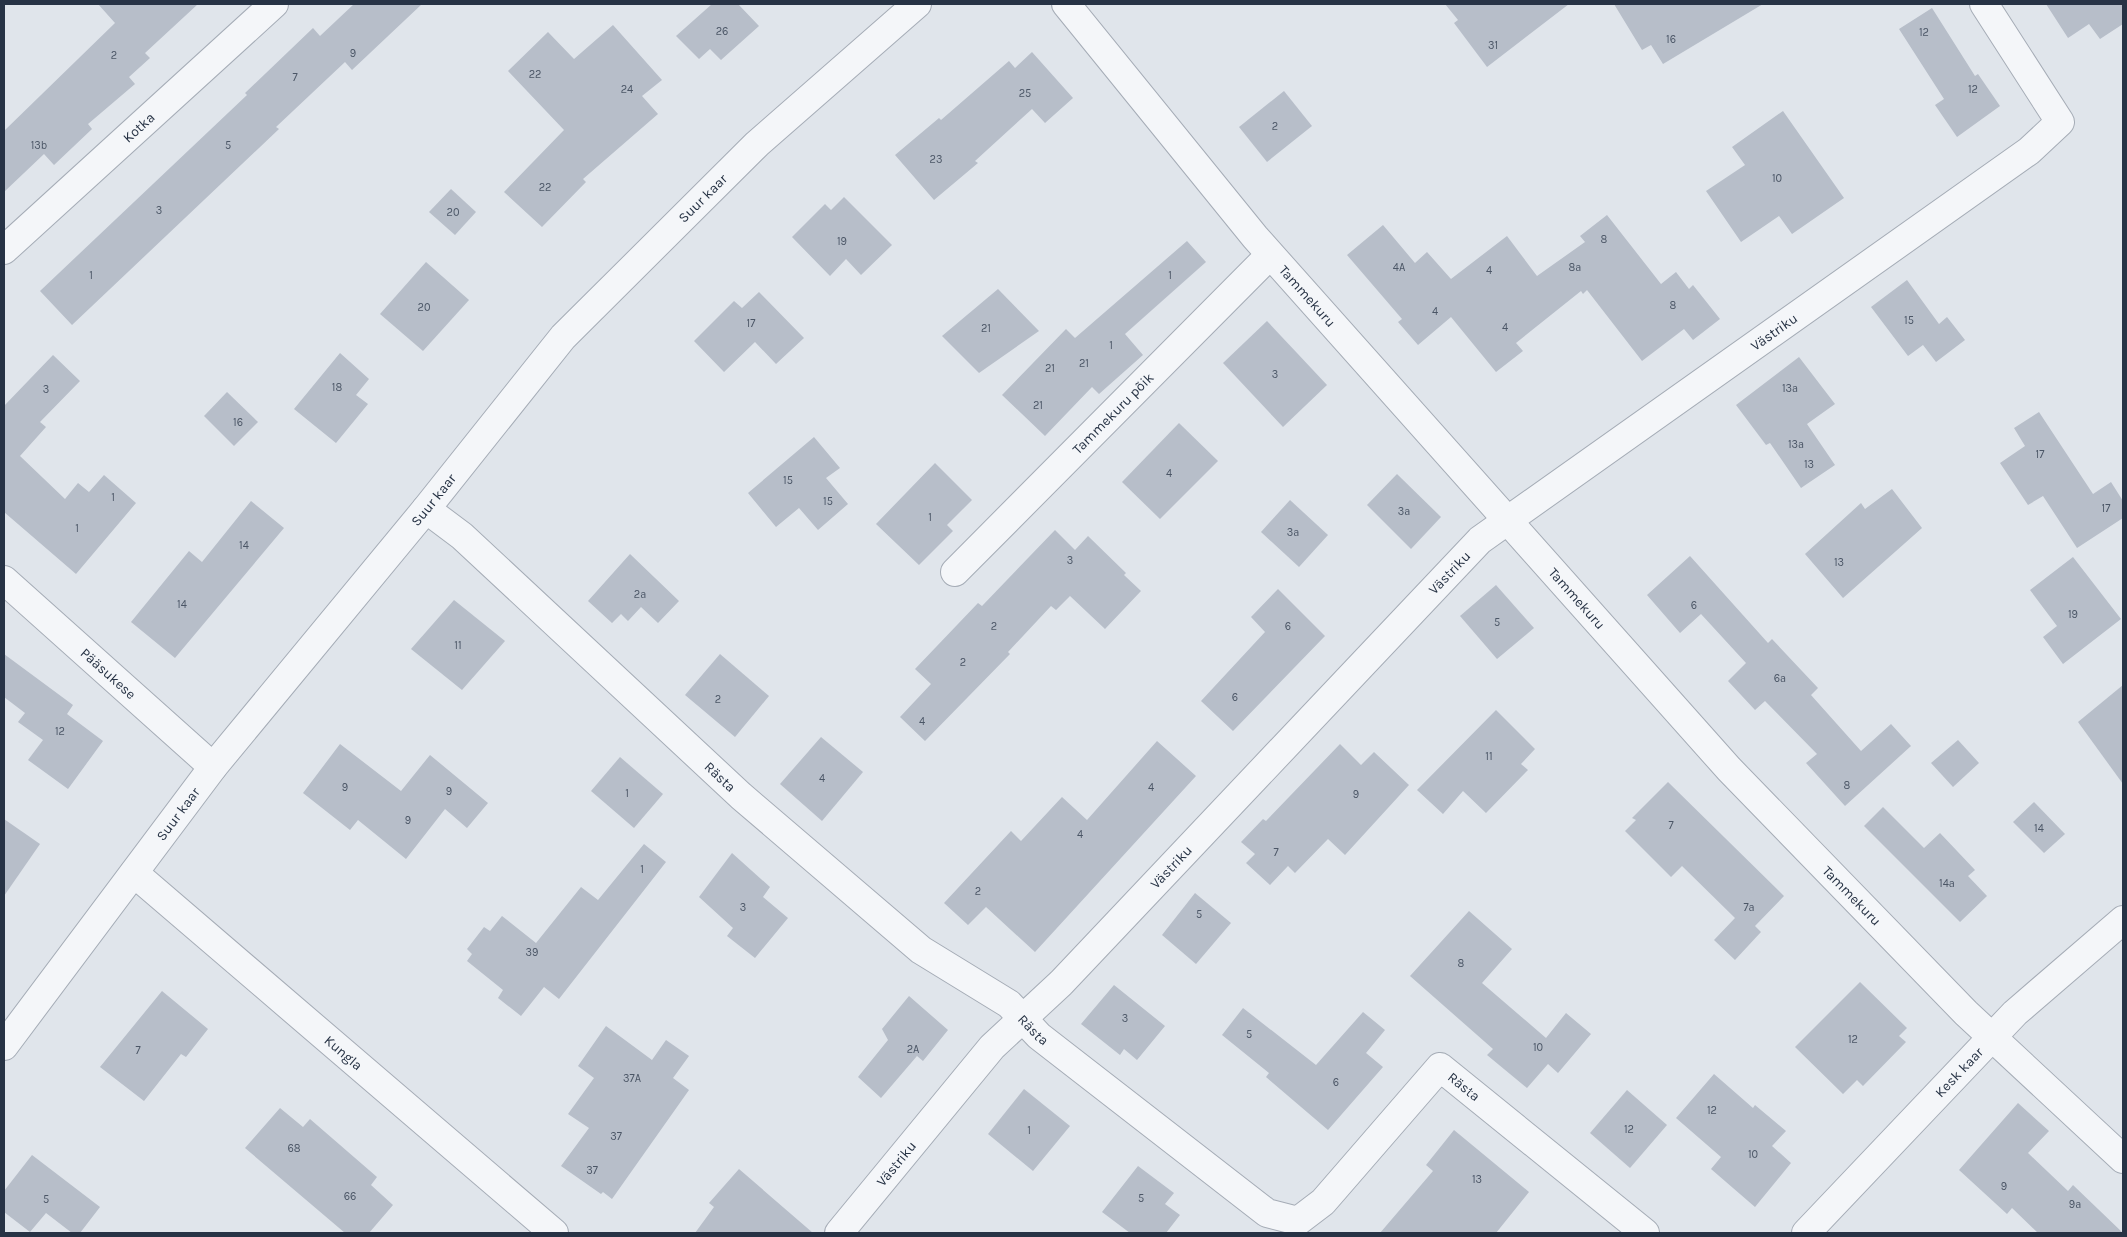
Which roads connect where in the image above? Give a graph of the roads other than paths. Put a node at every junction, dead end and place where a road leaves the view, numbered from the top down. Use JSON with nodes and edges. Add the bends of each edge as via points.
{"nodes":[{"id":1,"x":274,"y":4,"type":"edge"},
{"id":2,"x":917,"y":4,"type":"edge"},
{"id":3,"x":1066,"y":4,"type":"edge"},
{"id":4,"x":1984,"y":4,"type":"edge"},
{"id":5,"x":5,"y":245,"type":"edge"},
{"id":6,"x":1270,"y":255,"type":"junction"},
{"id":7,"x":426,"y":509,"type":"junction"},
{"id":8,"x":1507,"y":520,"type":"junction"},
{"id":9,"x":955,"y":572,"type":"dead end"},
{"id":10,"x":4,"y":580,"type":"edge"},
{"id":11,"x":213,"y":767,"type":"junction"},
{"id":12,"x":134,"y":874,"type":"junction"},
{"id":13,"x":2123,"y":920,"type":"edge"},
{"id":14,"x":1023,"y":1019,"type":"junction"},
{"id":15,"x":1992,"y":1038,"type":"junction"},
{"id":16,"x":4,"y":1046,"type":"edge"},
{"id":17,"x":2123,"y":1159,"type":"edge"},
{"id":18,"x":554,"y":1233,"type":"edge"},
{"id":19,"x":839,"y":1233,"type":"edge"},
{"id":20,"x":1646,"y":1233,"type":"edge"},
{"id":21,"x":1806,"y":1233,"type":"edge"}],
"edges":[{"from":1,"to":5,"type":"street","name":"Kotka"},
{"from":2,"to":7,"type":"street","name":"Suur kaar","via":[[757,144],[563,338]]},
{"from":3,"to":6,"type":"street","name":"Tammekuru"},
{"from":4,"to":8,"type":"street","name":"Västriku","via":[[2060,122],[2029,151]]},
{"from":6,"to":8,"type":"street","name":"Tammekuru"},
{"from":6,"to":9,"type":"street","name":"Tammekuru põik"},
{"from":7,"to":11,"type":"street","name":"Suur kaar"},
{"from":7,"to":14,"type":"street","name":"Rästa","via":[[462,536],[741,796],[891,925],[921,950],[1009,1004]]},
{"from":8,"to":14,"type":"street","name":"Västriku","via":[[1480,540],[1061,984]]},
{"from":8,"to":15,"type":"street","name":"Tammekuru","via":[[1729,769]]},
{"from":10,"to":11,"type":"street","name":"Pääsukese"},
{"from":11,"to":12,"type":"street","name":"Suur kaar"},
{"from":12,"to":16,"type":"street","name":"Suur kaar"},
{"from":12,"to":18,"type":"street","name":"Kungla"},
{"from":13,"to":15,"type":"street","name":"Kesk kaar","via":[[2015,1013]]},
{"from":14,"to":19,"type":"street","name":"Västriku","via":[[992,1047]]},
{"from":14,"to":20,"type":"street","name":"Rästa","via":[[1039,1036],[1267,1213],[1298,1221],[1323,1202],[1440,1067]]},
{"from":15,"to":17,"type":"street","name":"Tammekuru"},
{"from":15,"to":21,"type":"street","name":"Kesk kaar"}]}
